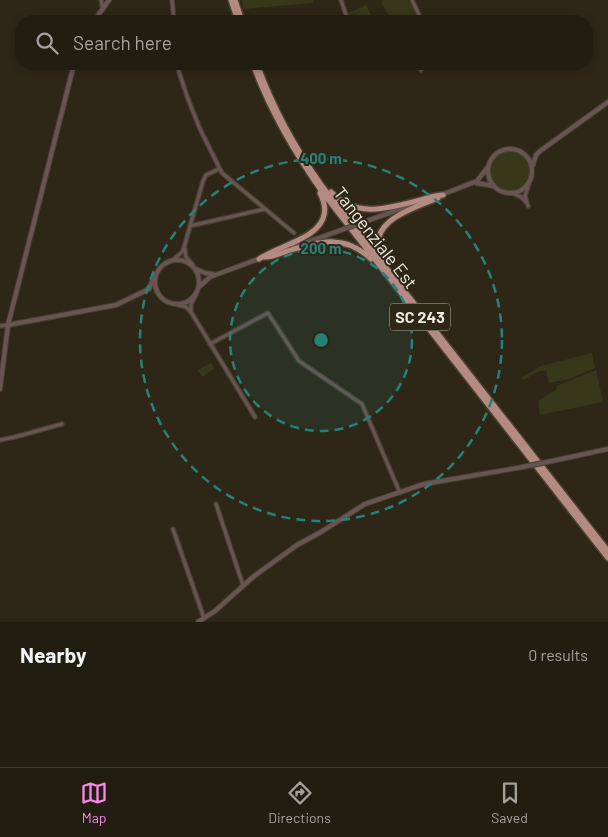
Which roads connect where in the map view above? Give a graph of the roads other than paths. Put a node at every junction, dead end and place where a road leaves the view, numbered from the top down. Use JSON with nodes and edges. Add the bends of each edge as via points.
{"nodes":[{"id":1,"x":101,"y":0,"type":"edge"},
{"id":2,"x":109,"y":0,"type":"edge"},
{"id":3,"x":172,"y":0,"type":"edge"},
{"id":4,"x":231,"y":0,"type":"edge"},
{"id":5,"x":235,"y":0,"type":"edge"},
{"id":6,"x":341,"y":0,"type":"edge"},
{"id":7,"x":412,"y":0,"type":"edge"},
{"id":8,"x":103,"y":9,"type":"junction"},
{"id":9,"x":98,"y":15,"type":"edge"},
{"id":10,"x":173,"y":15,"type":"edge"},
{"id":11,"x":236,"y":15,"type":"edge"},
{"id":12,"x":240,"y":15,"type":"edge"},
{"id":13,"x":346,"y":15,"type":"edge"},
{"id":14,"x":419,"y":15,"type":"edge"},
{"id":15,"x":72,"y":70,"type":"edge"},
{"id":16,"x":179,"y":70,"type":"edge"},
{"id":17,"x":255,"y":70,"type":"edge"},
{"id":18,"x":259,"y":70,"type":"edge"},
{"id":19,"x":608,"y":102,"type":"edge"},
{"id":20,"x":540,"y":151,"type":"junction"},
{"id":21,"x":522,"y":152,"type":"junction"},
{"id":22,"x":301,"y":163,"type":"junction"},
{"id":23,"x":308,"y":166,"type":"junction"},
{"id":24,"x":488,"y":166,"type":"junction"},
{"id":25,"x":533,"y":168,"type":"junction"},
{"id":26,"x":219,"y":169,"type":"junction"},
{"id":27,"x":471,"y":184,"type":"junction"},
{"id":28,"x":529,"y":184,"type":"junction"},
{"id":29,"x":494,"y":186,"type":"junction"},
{"id":30,"x":512,"y":193,"type":"junction"},
{"id":31,"x":444,"y":194,"type":"junction"},
{"id":32,"x":265,"y":208,"type":"junction"},
{"id":33,"x":190,"y":226,"type":"junction"},
{"id":34,"x":294,"y":233,"type":"dead end"},
{"id":35,"x":185,"y":246,"type":"junction"},
{"id":36,"x":262,"y":258,"type":"junction"},
{"id":37,"x":174,"y":259,"type":"junction"},
{"id":38,"x":194,"y":267,"type":"junction"},
{"id":39,"x":220,"y":272,"type":"junction"},
{"id":40,"x":155,"y":275,"type":"junction"},
{"id":41,"x":397,"y":287,"type":"junction"},
{"id":42,"x":199,"y":288,"type":"junction"},
{"id":43,"x":404,"y":290,"type":"junction"},
{"id":44,"x":143,"y":293,"type":"junction"},
{"id":45,"x":196,"y":295,"type":"junction"},
{"id":46,"x":160,"y":297,"type":"junction"},
{"id":47,"x":175,"y":304,"type":"junction"},
{"id":48,"x":191,"y":312,"type":"junction"},
{"id":49,"x":8,"y":325,"type":"junction"},
{"id":50,"x":0,"y":326,"type":"edge"},
{"id":51,"x":210,"y":344,"type":"junction"},
{"id":52,"x":0,"y":389,"type":"edge"},
{"id":53,"x":255,"y":417,"type":"dead end"},
{"id":54,"x":62,"y":424,"type":"dead end"},
{"id":55,"x":0,"y":440,"type":"edge"},
{"id":56,"x":608,"y":449,"type":"edge"},
{"id":57,"x":400,"y":493,"type":"junction"},
{"id":58,"x":216,"y":504,"type":"dead end"},
{"id":59,"x":173,"y":529,"type":"dead end"},
{"id":60,"x":608,"y":551,"type":"edge"},
{"id":61,"x":608,"y":558,"type":"edge"},
{"id":62,"x":243,"y":585,"type":"junction"},
{"id":63,"x":204,"y":619,"type":"junction"},
{"id":64,"x":198,"y":622,"type":"edge"}],
"edges":[{"from":1,"to":8,"type":"street"},
{"from":2,"to":8,"type":"street"},
{"from":3,"to":10,"type":"street"},
{"from":4,"to":11,"type":"highway"},
{"from":5,"to":12,"type":"highway"},
{"from":6,"to":13,"type":"street"},
{"from":7,"to":14,"type":"street"},
{"from":8,"to":9,"type":"street"},
{"from":15,"to":49,"type":"street"},
{"from":16,"to":26,"type":"street"},
{"from":17,"to":22,"type":"highway","name":"Tangenziale Est","number":"SC 243","via":[[272,110]]},
{"from":18,"to":23,"type":"highway","name":"Tangenziale Est","number":"SC 243","via":[[278,115]]},
{"from":19,"to":20,"type":"street"},
{"from":20,"to":21,"type":"street"},
{"from":20,"to":25,"type":"street"},
{"from":21,"to":24,"type":"street","via":[[504,149],[494,155]]},
{"from":21,"to":25,"type":"street"},
{"from":22,"to":36,"type":"highway","via":[[322,198],[324,212],[321,222],[310,234]]},
{"from":22,"to":41,"type":"highway","name":"Tangenziale Est","number":"SC 243"},
{"from":23,"to":31,"type":"highway","via":[[335,196],[360,209],[380,210]]},
{"from":23,"to":43,"type":"highway","name":"Tangenziale Est","number":"SC 243"},
{"from":24,"to":27,"type":"street","via":[[481,178]]},
{"from":24,"to":29,"type":"street"},
{"from":25,"to":28,"type":"street"},
{"from":26,"to":32,"type":"street"},
{"from":26,"to":33,"type":"street","via":[[206,175]]},
{"from":27,"to":29,"type":"street"},
{"from":27,"to":31,"type":"street"},
{"from":28,"to":30,"type":"street"},
{"from":28,"to":30,"type":"street","via":[[525,196],[528,206],[522,197]]},
{"from":29,"to":30,"type":"street","via":[[502,192]]},
{"from":31,"to":36,"type":"street","bridge":true},
{"from":31,"to":43,"type":"highway","via":[[391,220],[381,232],[379,253]]},
{"from":32,"to":33,"type":"street"},
{"from":32,"to":34,"type":"street"},
{"from":33,"to":35,"type":"street"},
{"from":35,"to":37,"type":"street","via":[[182,254]]},
{"from":35,"to":38,"type":"street","via":[[186,257]]},
{"from":36,"to":39,"type":"street"},
{"from":36,"to":41,"type":"highway","via":[[326,242],[347,244],[369,257]]},
{"from":37,"to":38,"type":"street"},
{"from":37,"to":40,"type":"street","via":[[162,265]]},
{"from":38,"to":39,"type":"street","via":[[209,274]]},
{"from":38,"to":42,"type":"street","via":[[199,277]]},
{"from":39,"to":42,"type":"street","via":[[207,278]]},
{"from":40,"to":44,"type":"street","via":[[151,287]]},
{"from":40,"to":46,"type":"street","via":[[155,287]]},
{"from":41,"to":61,"type":"highway","name":"Tangenziale Est","number":"SC 243"},
{"from":42,"to":45,"type":"street"},
{"from":43,"to":60,"type":"highway","name":"Tangenziale Est","number":"SC 243"},
{"from":44,"to":46,"type":"street"},
{"from":44,"to":49,"type":"street","via":[[116,305]]},
{"from":45,"to":47,"type":"street","via":[[184,303]]},
{"from":45,"to":48,"type":"street"},
{"from":46,"to":47,"type":"street"},
{"from":47,"to":48,"type":"street"},
{"from":48,"to":51,"type":"street"},
{"from":49,"to":50,"type":"street"},
{"from":49,"to":52,"type":"street"},
{"from":51,"to":53,"type":"street"},
{"from":51,"to":57,"type":"street","via":[[268,313],[298,361],[362,404]]},
{"from":54,"to":55,"type":"street"},
{"from":56,"to":57,"type":"street","bridge":true,"via":[[474,477],[438,481]]},
{"from":57,"to":62,"type":"street","via":[[377,499],[342,517],[296,545]]},
{"from":58,"to":62,"type":"street"},
{"from":59,"to":63,"type":"street"},
{"from":62,"to":63,"type":"street"},
{"from":63,"to":64,"type":"street"}]}
